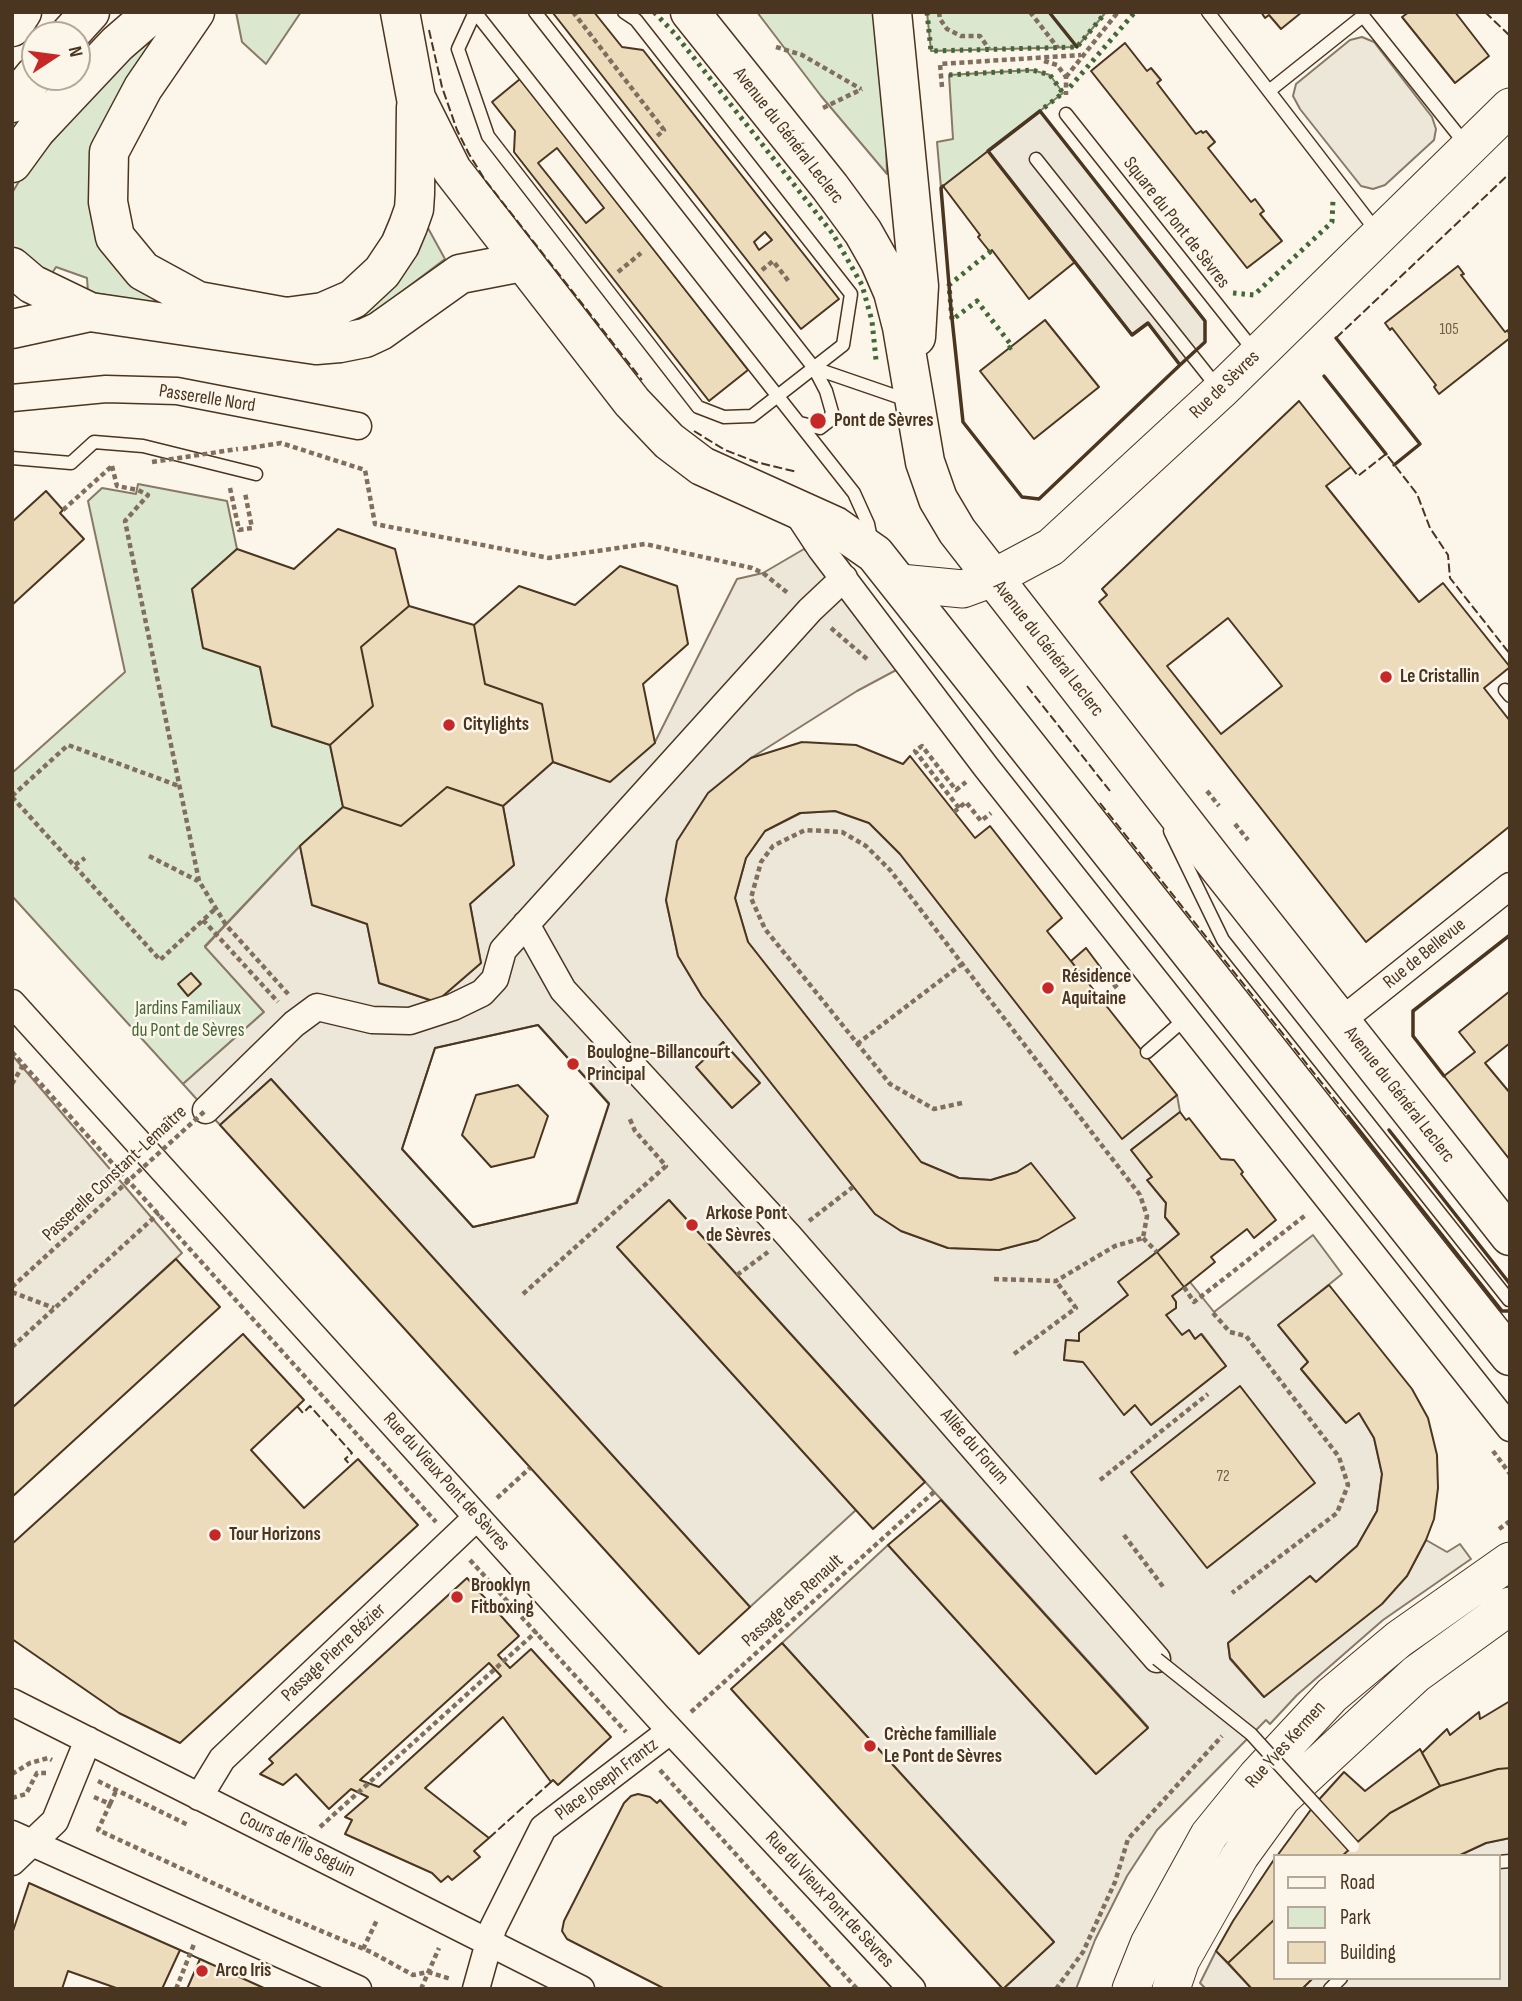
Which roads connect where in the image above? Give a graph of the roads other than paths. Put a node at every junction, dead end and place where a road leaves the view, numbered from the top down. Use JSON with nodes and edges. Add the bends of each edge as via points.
{"nodes":[{"id":1,"x":22,"y":12,"type":"edge"},
{"id":2,"x":154,"y":12,"type":"edge"},
{"id":3,"x":195,"y":12,"type":"edge"},
{"id":4,"x":400,"y":12,"type":"edge"},
{"id":5,"x":475,"y":12,"type":"edge"},
{"id":6,"x":536,"y":12,"type":"edge"},
{"id":7,"x":624,"y":12,"type":"edge"},
{"id":8,"x":690,"y":12,"type":"edge"},
{"id":9,"x":892,"y":12,"type":"edge"},
{"id":10,"x":1208,"y":12,"type":"edge"},
{"id":11,"x":12,"y":27,"type":"edge"},
{"id":12,"x":1269,"y":90,"type":"junction"},
{"id":13,"x":416,"y":98,"type":"junction"},
{"id":14,"x":1510,"y":107,"type":"edge"},
{"id":15,"x":1066,"y":114,"type":"road end"},
{"id":16,"x":1467,"y":146,"type":"junction"},
{"id":17,"x":1036,"y":159,"type":"dead end"},
{"id":18,"x":12,"y":163,"type":"edge"},
{"id":19,"x":1379,"y":233,"type":"junction"},
{"id":20,"x":522,"y":262,"type":"junction"},
{"id":21,"x":12,"y":267,"type":"edge"},
{"id":22,"x":90,"y":312,"type":"junction"},
{"id":23,"x":12,"y":329,"type":"edge"},
{"id":24,"x":1257,"y":355,"type":"junction"},
{"id":25,"x":814,"y":368,"type":"junction"},
{"id":26,"x":1220,"y":391,"type":"junction"},
{"id":27,"x":778,"y":396,"type":"junction"},
{"id":28,"x":12,"y":398,"type":"edge"},
{"id":29,"x":914,"y":402,"type":"junction"},
{"id":30,"x":800,"y":423,"type":"junction"},
{"id":31,"x":358,"y":426,"type":"dead end"},
{"id":32,"x":12,"y":458,"type":"edge"},
{"id":33,"x":256,"y":474,"type":"dead end"},
{"id":34,"x":793,"y":506,"type":"junction"},
{"id":35,"x":874,"y":554,"type":"junction"},
{"id":36,"x":844,"y":578,"type":"junction"},
{"id":37,"x":993,"y":578,"type":"junction"},
{"id":38,"x":900,"y":583,"type":"junction"},
{"id":39,"x":1137,"y":762,"type":"junction"},
{"id":40,"x":1510,"y":886,"type":"edge"},
{"id":41,"x":526,"y":924,"type":"junction"},
{"id":42,"x":12,"y":1003,"type":"edge"},
{"id":43,"x":1185,"y":1019,"type":"junction"},
{"id":44,"x":1341,"y":1021,"type":"junction"},
{"id":45,"x":1147,"y":1052,"type":"dead end"},
{"id":46,"x":206,"y":1110,"type":"road end"},
{"id":47,"x":1510,"y":1236,"type":"edge"},
{"id":48,"x":1509,"y":1300,"type":"edge"},
{"id":49,"x":1510,"y":1356,"type":"edge"},
{"id":50,"x":1510,"y":1428,"type":"edge"},
{"id":51,"x":485,"y":1510,"type":"junction"},
{"id":52,"x":1510,"y":1561,"type":"edge"},
{"id":53,"x":1510,"y":1606,"type":"edge"},
{"id":54,"x":1157,"y":1659,"type":"joint"},
{"id":55,"x":14,"y":1707,"type":"edge"},
{"id":56,"x":670,"y":1731,"type":"junction"},
{"id":57,"x":88,"y":1740,"type":"junction"},
{"id":58,"x":200,"y":1797,"type":"junction"},
{"id":59,"x":23,"y":1838,"type":"edge"},
{"id":60,"x":1353,"y":1846,"type":"dead end"},
{"id":61,"x":12,"y":1862,"type":"edge"},
{"id":62,"x":489,"y":1942,"type":"junction"},
{"id":63,"x":470,"y":1981,"type":"edge"},
{"id":64,"x":358,"y":1989,"type":"edge"},
{"id":65,"x":581,"y":1989,"type":"edge"},
{"id":66,"x":912,"y":1989,"type":"edge"},
{"id":67,"x":1131,"y":1989,"type":"edge"},
{"id":68,"x":1171,"y":1989,"type":"edge"}],
"edges":[{"from":1,"to":11,"type":"main road"},
{"from":2,"to":18,"type":"main road","via":[[45,120]]},
{"from":3,"to":13,"type":"main road","via":[[143,88],[109,152],[108,202],[115,237],[143,271],[198,301],[286,317],[323,312],[353,299],[382,272],[400,245],[414,209]]},
{"from":4,"to":13,"type":"main road"},
{"from":5,"to":27,"type":"lane"},
{"from":5,"to":27,"type":"lane","via":[[458,49],[488,136],[698,407],[724,417],[752,416]]},
{"from":6,"to":25,"type":"lane"},
{"from":7,"to":25,"type":"lane","via":[[636,20],[851,294],[843,345]]},
{"from":8,"to":29,"type":"main road","name":"Avenue du Général Leclerc","via":[[863,232],[893,292]]},
{"from":9,"to":29,"type":"main road","via":[[919,286]]},
{"from":10,"to":12,"type":"lane"},
{"from":12,"to":16,"type":"lane","via":[[1363,16]]},
{"from":12,"to":19,"type":"lane"},
{"from":13,"to":20,"type":"main road","via":[[452,170]]},
{"from":14,"to":16,"type":"street","name":"Rue de Sèvres"},
{"from":15,"to":24,"type":"lane","name":"Square du Pont de Sèvres"},
{"from":16,"to":19,"type":"street","name":"Rue de Sèvres"},
{"from":17,"to":26,"type":"lane"},
{"from":19,"to":24,"type":"street","name":"Rue de Sèvres"},
{"from":20,"to":22,"type":"main road","via":[[460,274],[380,331],[340,343],[316,345]]},
{"from":20,"to":34,"type":"main road","via":[[632,402],[669,440],[702,467]]},
{"from":21,"to":22,"type":"main road","via":[[32,284]]},
{"from":22,"to":23,"type":"main road"},
{"from":24,"to":26,"type":"street","name":"Rue de Sèvres"},
{"from":25,"to":27,"type":"lane"},
{"from":25,"to":29,"type":"lane"},
{"from":25,"to":30,"type":"lane","via":[[832,412],[821,428]]},
{"from":26,"to":37,"type":"street","name":"Rue de Sèvres","via":[[1051,547]]},
{"from":27,"to":30,"type":"lane"},
{"from":28,"to":31,"type":"street","name":"Passerelle Nord","via":[[106,389],[177,391]]},
{"from":29,"to":37,"type":"main road","name":"Avenue du Général Leclerc","via":[[925,462],[938,499]]},
{"from":30,"to":35,"type":"lane","via":[[854,494],[868,524]]},
{"from":32,"to":33,"type":"lane","via":[[71,463],[94,442],[143,446]]},
{"from":34,"to":35,"type":"main road","via":[[835,526]]},
{"from":34,"to":36,"type":"street"},
{"from":35,"to":38,"type":"main road"},
{"from":36,"to":41,"type":"street"},
{"from":36,"to":43,"type":"street"},
{"from":37,"to":38,"type":"street","name":"Rue de Sèvres","via":[[963,589]]},
{"from":37,"to":39,"type":"main road","name":"Avenue du Général Leclerc"},
{"from":38,"to":49,"type":"main road"},
{"from":39,"to":44,"type":"main road","name":"Avenue du Général Leclerc"},
{"from":39,"to":48,"type":"lane","via":[[1223,940]]},
{"from":40,"to":44,"type":"street","name":"Rue de Bellevue"},
{"from":41,"to":46,"type":"street","via":[[503,950],[495,979],[482,993],[410,1021],[372,1020],[317,1007]]},
{"from":41,"to":54,"type":"street","name":"Allée du Forum","via":[[563,990],[789,1236]]},
{"from":42,"to":51,"type":"street","name":"Rue du Vieux Pont de Sèvres","via":[[183,1192]]},
{"from":43,"to":45,"type":"lane"},
{"from":43,"to":50,"type":"street"},
{"from":44,"to":47,"type":"main road","name":"Avenue du Général Leclerc"},
{"from":51,"to":56,"type":"street","name":"Rue du Vieux Pont de Sèvres","via":[[561,1609]]},
{"from":51,"to":58,"type":"street","name":"Passage Pierre Bézier","via":[[222,1759]]},
{"from":52,"to":67,"type":"street","name":"Rue Yves Kermen","via":[[1399,1639],[1332,1695],[1256,1776],[1209,1835],[1149,1944]]},
{"from":53,"to":68,"type":"street","name":"Rue Yves Kermen","via":[[1416,1674],[1282,1798],[1240,1856],[1181,1960]]},
{"from":54,"to":60,"type":"lane","bridge":true,"via":[[1251,1734]]},
{"from":55,"to":57,"type":"street","name":"Cours de l'Île Seguin"},
{"from":56,"to":62,"type":"street","name":"Place Joseph Frantz","via":[[543,1828]]},
{"from":56,"to":66,"type":"street","name":"Rue du Vieux Pont de Sèvres"},
{"from":57,"to":58,"type":"street","name":"Cours de l'Île Seguin"},
{"from":57,"to":59,"type":"street","via":[[81,1781],[55,1821]]},
{"from":58,"to":62,"type":"street","name":"Cours de l'Île Seguin"},
{"from":59,"to":61,"type":"street"},
{"from":59,"to":64,"type":"street"},
{"from":62,"to":63,"type":"street","name":"Place Joseph Frantz"},
{"from":62,"to":65,"type":"street","name":"Cours de l'Île Seguin"}]}
